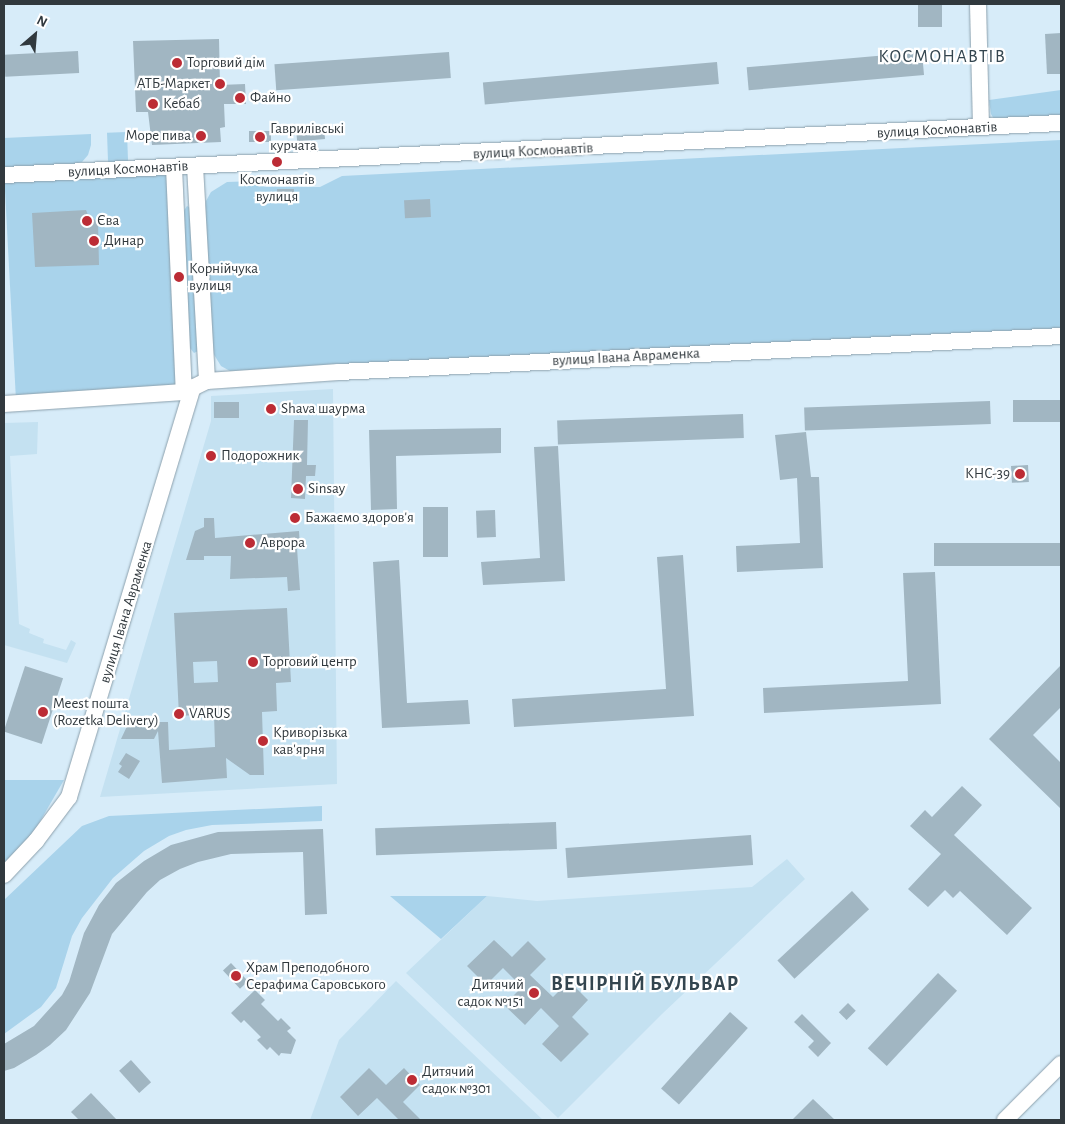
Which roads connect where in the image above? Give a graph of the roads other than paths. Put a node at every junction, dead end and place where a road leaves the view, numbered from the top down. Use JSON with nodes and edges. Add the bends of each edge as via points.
{"nodes":[{"id":1,"x":978,"y":4,"type":"edge"},
{"id":2,"x":1061,"y":124,"type":"edge"},
{"id":3,"x":981,"y":127,"type":"junction"},
{"id":4,"x":195,"y":166,"type":"junction"},
{"id":5,"x":174,"y":167,"type":"junction"},
{"id":6,"x":4,"y":175,"type":"edge"},
{"id":7,"x":1061,"y":336,"type":"edge"},
{"id":8,"x":194,"y":387,"type":"junction"},
{"id":9,"x":4,"y":404,"type":"edge"},
{"id":10,"x":4,"y":875,"type":"edge"},
{"id":11,"x":1061,"y":1064,"type":"edge"},
{"id":12,"x":1004,"y":1120,"type":"edge"}],
"edges":[{"from":1,"to":3,"type":"street"},
{"from":2,"to":3,"type":"street","name":"вулиця Космонавтів"},
{"from":3,"to":4,"type":"street","name":"вулиця Космонавтів"},
{"from":4,"to":5,"type":"street","name":"вулиця Космонавтів"},
{"from":4,"to":8,"type":"street"},
{"from":5,"to":6,"type":"street","name":"вулиця Космонавтів"},
{"from":5,"to":8,"type":"street"},
{"from":7,"to":8,"type":"street","name":"вулиця Івана Авраменка","via":[[434,367]]},
{"from":8,"to":9,"type":"street","name":"вулиця Івана Авраменка"},
{"from":8,"to":10,"type":"street","name":"вулиця Івана Авраменка","via":[[69,797],[36,841]]},
{"from":11,"to":12,"type":"street"}]}
